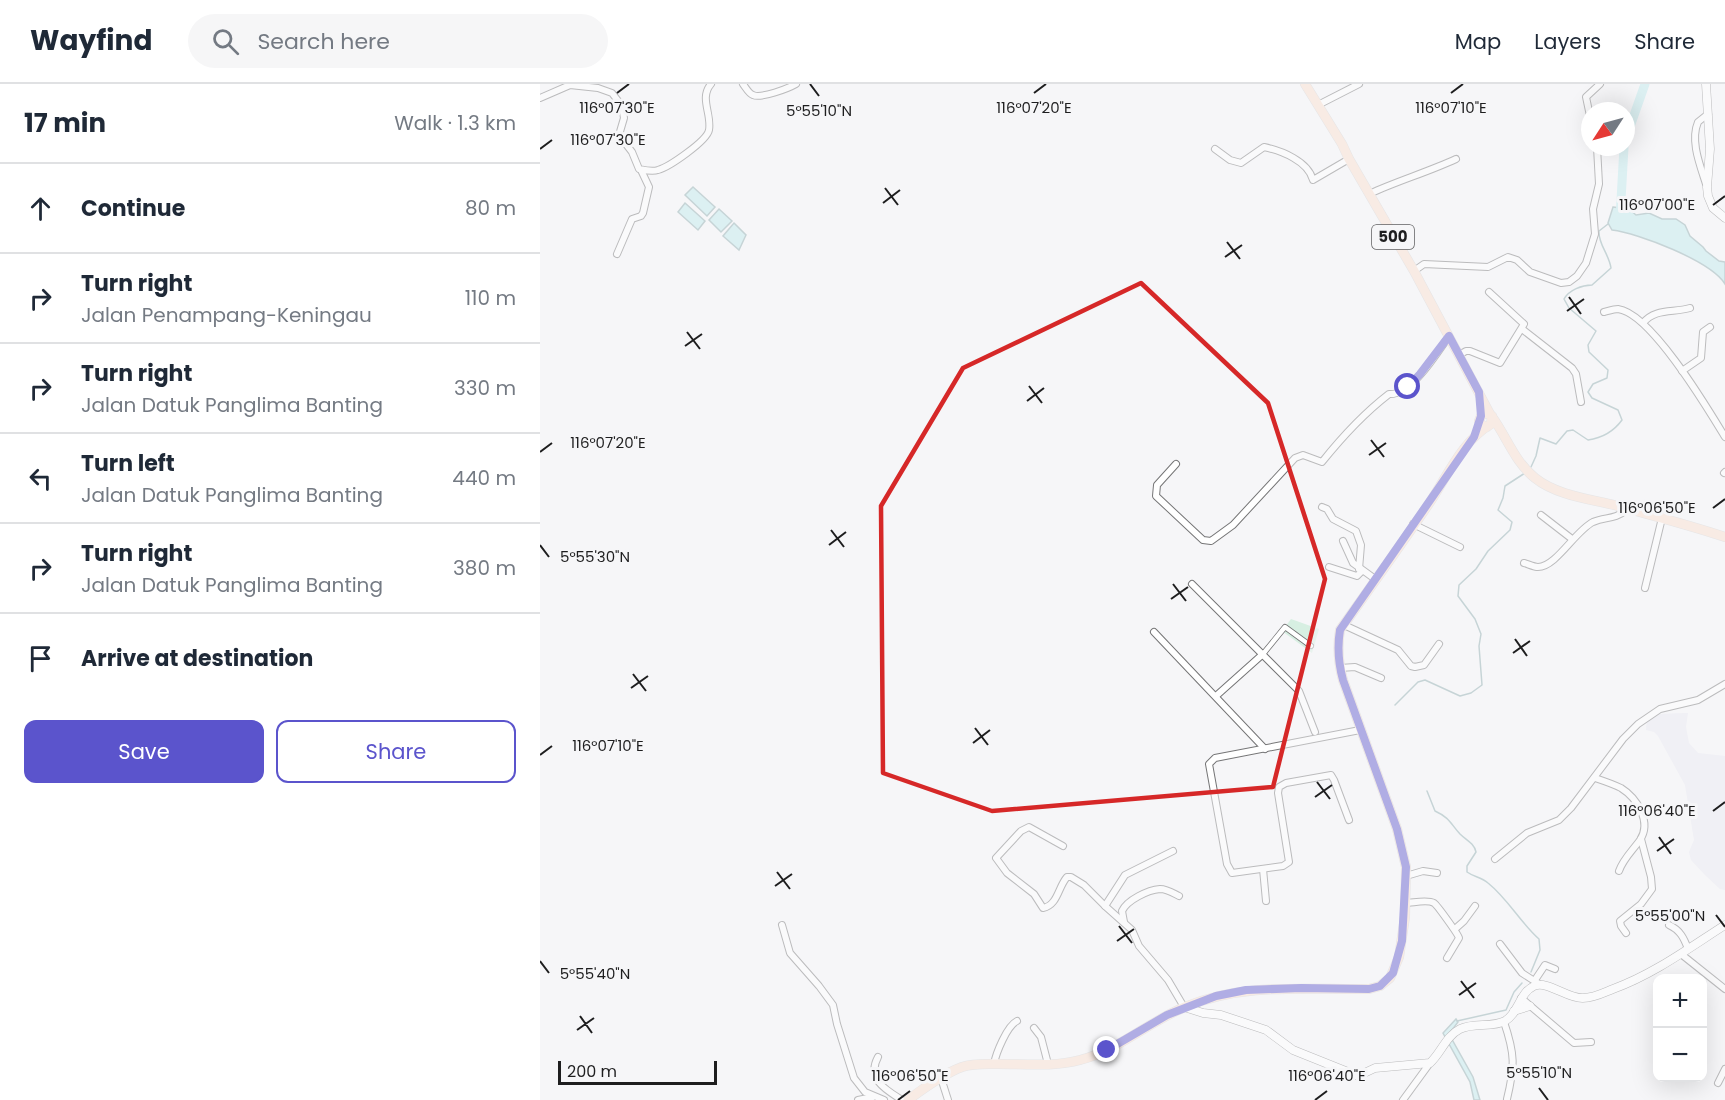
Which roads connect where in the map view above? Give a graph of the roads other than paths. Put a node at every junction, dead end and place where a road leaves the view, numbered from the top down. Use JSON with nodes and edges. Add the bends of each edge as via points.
{"nodes":[{"id":1,"x":711,"y":84,"type":"edge"},
{"id":2,"x":743,"y":84,"type":"edge"},
{"id":3,"x":796,"y":84,"type":"edge"},
{"id":4,"x":1305,"y":84,"type":"edge"},
{"id":5,"x":1359,"y":84,"type":"edge"},
{"id":6,"x":1600,"y":84,"type":"edge"},
{"id":7,"x":1706,"y":84,"type":"edge"},
{"id":8,"x":596,"y":86,"type":"edge"},
{"id":9,"x":540,"y":98,"type":"edge"},
{"id":10,"x":1587,"y":102,"type":"edge"},
{"id":11,"x":1318,"y":105,"type":"junction"},
{"id":12,"x":1708,"y":114,"type":"junction"},
{"id":13,"x":1215,"y":149,"type":"dead end"},
{"id":14,"x":1597,"y":156,"type":"edge"},
{"id":15,"x":1349,"y":159,"type":"junction"},
{"id":16,"x":1456,"y":159,"type":"dead end"},
{"id":17,"x":641,"y":170,"type":"junction"},
{"id":18,"x":1707,"y":187,"type":"junction"},
{"id":19,"x":1369,"y":194,"type":"junction"},
{"id":20,"x":1725,"y":218,"type":"edge"},
{"id":21,"x":617,"y":254,"type":"dead end"},
{"id":22,"x":1414,"y":271,"type":"junction"},
{"id":23,"x":1490,"y":292,"type":"dead end"},
{"id":24,"x":1690,"y":308,"type":"dead end"},
{"id":25,"x":1604,"y":312,"type":"dead end"},
{"id":26,"x":1642,"y":323,"type":"junction"},
{"id":27,"x":1710,"y":327,"type":"dead end"},
{"id":28,"x":1522,"y":329,"type":"junction"},
{"id":29,"x":1449,"y":336,"type":"junction"},
{"id":30,"x":1460,"y":355,"type":"junction"},
{"id":31,"x":1682,"y":371,"type":"junction"},
{"id":32,"x":1581,"y":402,"type":"dead end"},
{"id":33,"x":1487,"y":420,"type":"junction"},
{"id":34,"x":1725,"y":437,"type":"edge"},
{"id":35,"x":1176,"y":464,"type":"dead end"},
{"id":36,"x":1322,"y":507,"type":"dead end"},
{"id":37,"x":1628,"y":509,"type":"junction"},
{"id":38,"x":1541,"y":515,"type":"dead end"},
{"id":39,"x":1662,"y":518,"type":"junction"},
{"id":40,"x":1413,"y":524,"type":"junction"},
{"id":41,"x":1725,"y":537,"type":"edge"},
{"id":42,"x":1572,"y":539,"type":"junction"},
{"id":43,"x":1343,"y":541,"type":"dead end"},
{"id":44,"x":1460,"y":547,"type":"dead end"},
{"id":45,"x":1524,"y":562,"type":"dead end"},
{"id":46,"x":1329,"y":567,"type":"dead end"},
{"id":47,"x":1361,"y":570,"type":"junction"},
{"id":48,"x":1375,"y":579,"type":"junction"},
{"id":49,"x":1192,"y":584,"type":"dead end"},
{"id":50,"x":1646,"y":588,"type":"dead end"},
{"id":51,"x":1344,"y":625,"type":"junction"},
{"id":52,"x":1154,"y":632,"type":"dead end"},
{"id":53,"x":1439,"y":644,"type":"dead end"},
{"id":54,"x":1311,"y":646,"type":"dead end"},
{"id":55,"x":1263,"y":654,"type":"junction"},
{"id":56,"x":1340,"y":668,"type":"junction"},
{"id":57,"x":1381,"y":678,"type":"dead end"},
{"id":58,"x":1725,"y":684,"type":"edge"},
{"id":59,"x":1216,"y":696,"type":"junction"},
{"id":60,"x":1360,"y":730,"type":"junction"},
{"id":61,"x":1315,"y":732,"type":"dead end"},
{"id":62,"x":1265,"y":749,"type":"junction"},
{"id":63,"x":1596,"y":777,"type":"junction"},
{"id":64,"x":1349,"y":820,"type":"dead end"},
{"id":65,"x":1641,"y":839,"type":"junction"},
{"id":66,"x":1063,"y":846,"type":"dead end"},
{"id":67,"x":1173,"y":851,"type":"dead end"},
{"id":68,"x":1496,"y":859,"type":"dead end"},
{"id":69,"x":1263,"y":869,"type":"junction"},
{"id":70,"x":1619,"y":871,"type":"dead end"},
{"id":71,"x":1437,"y":873,"type":"dead end"},
{"id":72,"x":1406,"y":876,"type":"junction"},
{"id":73,"x":1179,"y":896,"type":"dead end"},
{"id":74,"x":1266,"y":901,"type":"dead end"},
{"id":75,"x":1405,"y":903,"type":"junction"},
{"id":76,"x":1105,"y":906,"type":"junction"},
{"id":77,"x":1475,"y":906,"type":"dead end"},
{"id":78,"x":1124,"y":922,"type":"junction"},
{"id":79,"x":782,"y":925,"type":"dead end"},
{"id":80,"x":1669,"y":925,"type":"dead end"},
{"id":81,"x":1725,"y":925,"type":"edge"},
{"id":82,"x":1455,"y":929,"type":"junction"},
{"id":83,"x":1626,"y":933,"type":"dead end"},
{"id":84,"x":1500,"y":944,"type":"dead end"},
{"id":85,"x":1685,"y":951,"type":"junction"},
{"id":86,"x":1447,"y":958,"type":"dead end"},
{"id":87,"x":1555,"y":969,"type":"dead end"},
{"id":88,"x":1537,"y":982,"type":"junction"},
{"id":89,"x":1725,"y":989,"type":"edge"},
{"id":90,"x":1521,"y":998,"type":"junction"},
{"id":91,"x":1530,"y":1006,"type":"junction"},
{"id":92,"x":1184,"y":1007,"type":"junction"},
{"id":93,"x":1514,"y":1011,"type":"junction"},
{"id":94,"x":1017,"y":1021,"type":"dead end"},
{"id":95,"x":1504,"y":1022,"type":"junction"},
{"id":96,"x":1034,"y":1028,"type":"dead end"},
{"id":97,"x":1591,"y":1042,"type":"dead end"},
{"id":98,"x":878,"y":1058,"type":"dead end"},
{"id":99,"x":994,"y":1064,"type":"junction"},
{"id":100,"x":1048,"y":1064,"type":"junction"},
{"id":101,"x":1430,"y":1064,"type":"junction"},
{"id":102,"x":1725,"y":1068,"type":"edge"},
{"id":103,"x":941,"y":1078,"type":"junction"},
{"id":104,"x":1718,"y":1083,"type":"dead end"},
{"id":105,"x":873,"y":1097,"type":"junction"},
{"id":106,"x":1507,"y":1099,"type":"edge"},
{"id":107,"x":858,"y":1100,"type":"edge"},
{"id":108,"x":884,"y":1100,"type":"edge"},
{"id":109,"x":902,"y":1100,"type":"edge"},
{"id":110,"x":908,"y":1100,"type":"edge"},
{"id":111,"x":948,"y":1100,"type":"edge"},
{"id":112,"x":1403,"y":1100,"type":"edge"}],
"edges":[{"from":1,"to":17,"type":"street","via":[[705,100],[710,128],[706,138],[664,168]]},
{"from":2,"to":3,"type":"street","via":[[755,96]]},
{"from":4,"to":11,"type":"main road","number":"500"},
{"from":5,"to":11,"type":"street"},
{"from":6,"to":10,"type":"street","via":[[1586,97]]},
{"from":7,"to":12,"type":"street"},
{"from":8,"to":9,"type":"street","via":[[570,85]]},
{"from":8,"to":17,"type":"street","via":[[612,93],[622,106],[624,123],[619,135]]},
{"from":11,"to":15,"type":"main road","number":"500"},
{"from":12,"to":18,"type":"street"},
{"from":12,"to":18,"type":"street","via":[[1698,122],[1695,139]]},
{"from":13,"to":15,"type":"street","via":[[1241,163],[1264,147],[1272,149],[1307,167],[1313,180]]},
{"from":14,"to":22,"type":"street","via":[[1594,234],[1586,263],[1569,282],[1530,272],[1508,256],[1488,267],[1424,264]]},
{"from":15,"to":19,"type":"main road","number":"500"},
{"from":16,"to":19,"type":"street"},
{"from":17,"to":21,"type":"street","via":[[649,187],[643,213],[632,219]]},
{"from":18,"to":20,"type":"street","via":[[1711,206]]},
{"from":19,"to":22,"type":"main road","number":"500"},
{"from":22,"to":29,"type":"main road","number":"500"},
{"from":23,"to":28,"type":"street","via":[[1524,324]]},
{"from":24,"to":26,"type":"street","via":[[1654,314]]},
{"from":25,"to":26,"type":"street","via":[[1618,309]]},
{"from":26,"to":31,"type":"street"},
{"from":27,"to":31,"type":"street","via":[[1703,332],[1701,358]]},
{"from":28,"to":30,"type":"street","via":[[1500,363],[1470,351]]},
{"from":28,"to":32,"type":"street","via":[[1572,368]]},
{"from":29,"to":30,"type":"main road","number":"500"},
{"from":29,"to":35,"type":"street","via":[[1408,387],[1389,394],[1369,409],[1322,462],[1302,455],[1294,458],[1233,525],[1211,542],[1203,540],[1156,496],[1157,485]]},
{"from":30,"to":33,"type":"main road","number":"500","via":[[1479,392]]},
{"from":31,"to":34,"type":"street"},
{"from":33,"to":37,"type":"main road","via":[[1534,478],[1565,492]]},
{"from":33,"to":40,"type":"main road"},
{"from":36,"to":47,"type":"street","via":[[1333,519],[1356,531],[1361,545]]},
{"from":37,"to":39,"type":"main road"},
{"from":37,"to":42,"type":"street","via":[[1614,518],[1592,523]]},
{"from":38,"to":42,"type":"street"},
{"from":39,"to":41,"type":"main road"},
{"from":39,"to":50,"type":"street"},
{"from":40,"to":44,"type":"street"},
{"from":40,"to":48,"type":"main road"},
{"from":42,"to":45,"type":"street","via":[[1557,558],[1542,566]]},
{"from":43,"to":47,"type":"street","via":[[1350,558]]},
{"from":46,"to":47,"type":"street","via":[[1353,576]]},
{"from":47,"to":48,"type":"street"},
{"from":48,"to":51,"type":"main road"},
{"from":49,"to":55,"type":"street"},
{"from":51,"to":53,"type":"street","via":[[1398,650],[1415,667],[1424,665]]},
{"from":51,"to":56,"type":"main road","via":[[1338,650]]},
{"from":52,"to":59,"type":"street"},
{"from":54,"to":55,"type":"street","via":[[1286,627]]},
{"from":55,"to":59,"type":"street"},
{"from":55,"to":61,"type":"street","via":[[1299,691]]},
{"from":56,"to":57,"type":"street","via":[[1354,668]]},
{"from":56,"to":60,"type":"main road"},
{"from":58,"to":63,"type":"street","via":[[1698,700],[1667,707],[1647,717],[1623,738]]},
{"from":59,"to":62,"type":"street"},
{"from":60,"to":62,"type":"street"},
{"from":60,"to":72,"type":"main road","via":[[1397,829]]},
{"from":62,"to":69,"type":"street","via":[[1215,758],[1209,764],[1228,869],[1232,873]]},
{"from":63,"to":65,"type":"street","via":[[1623,789],[1643,813]]},
{"from":63,"to":68,"type":"street","via":[[1560,820],[1527,833]]},
{"from":64,"to":69,"type":"street","via":[[1330,775],[1286,783],[1278,793],[1289,862]]},
{"from":65,"to":70,"type":"street"},
{"from":65,"to":83,"type":"street","via":[[1652,889],[1620,921]]},
{"from":66,"to":76,"type":"street","via":[[1029,827],[996,858],[1007,873],[1034,894],[1043,908],[1051,904],[1065,879],[1071,877]]},
{"from":67,"to":76,"type":"street","via":[[1125,875]]},
{"from":69,"to":74,"type":"street"},
{"from":71,"to":72,"type":"street","via":[[1424,871]]},
{"from":72,"to":75,"type":"main road"},
{"from":73,"to":78,"type":"street","via":[[1158,889],[1129,901],[1122,911]]},
{"from":75,"to":82,"type":"street","via":[[1435,903]]},
{"from":75,"to":92,"type":"main road","via":[[1396,966],[1390,978],[1375,988],[1246,990]]},
{"from":76,"to":78,"type":"street"},
{"from":77,"to":82,"type":"street"},
{"from":78,"to":92,"type":"street"},
{"from":79,"to":105,"type":"street","via":[[790,953],[833,1005],[854,1078]]},
{"from":80,"to":85,"type":"street","via":[[1683,936]]},
{"from":81,"to":85,"type":"street"},
{"from":82,"to":86,"type":"street","via":[[1459,938]]},
{"from":84,"to":88,"type":"street","via":[[1522,973]]},
{"from":85,"to":88,"type":"street","via":[[1633,982],[1598,996],[1579,998]]},
{"from":85,"to":89,"type":"street"},
{"from":87,"to":88,"type":"street","via":[[1545,965]]},
{"from":88,"to":90,"type":"street"},
{"from":90,"to":91,"type":"street"},
{"from":90,"to":93,"type":"street"},
{"from":91,"to":93,"type":"street"},
{"from":91,"to":97,"type":"street","via":[[1574,1043]]},
{"from":92,"to":100,"type":"main road","via":[[1099,1054]]},
{"from":92,"to":101,"type":"street","via":[[1266,1030],[1293,1050],[1353,1075],[1378,1068]]},
{"from":93,"to":95,"type":"street"},
{"from":94,"to":99,"type":"street","via":[[1011,1024]]},
{"from":95,"to":101,"type":"street","via":[[1465,1027],[1449,1039]]},
{"from":95,"to":106,"type":"street","via":[[1514,1062]]},
{"from":96,"to":100,"type":"street","via":[[1041,1037]]},
{"from":98,"to":109,"type":"street","via":[[874,1069],[877,1081]]},
{"from":99,"to":100,"type":"main road"},
{"from":99,"to":103,"type":"main road","via":[[964,1067]]},
{"from":101,"to":112,"type":"street"},
{"from":102,"to":104,"type":"street"},
{"from":103,"to":110,"type":"main road"},
{"from":103,"to":111,"type":"street"},
{"from":105,"to":107,"type":"street"},
{"from":105,"to":108,"type":"street"}]}
